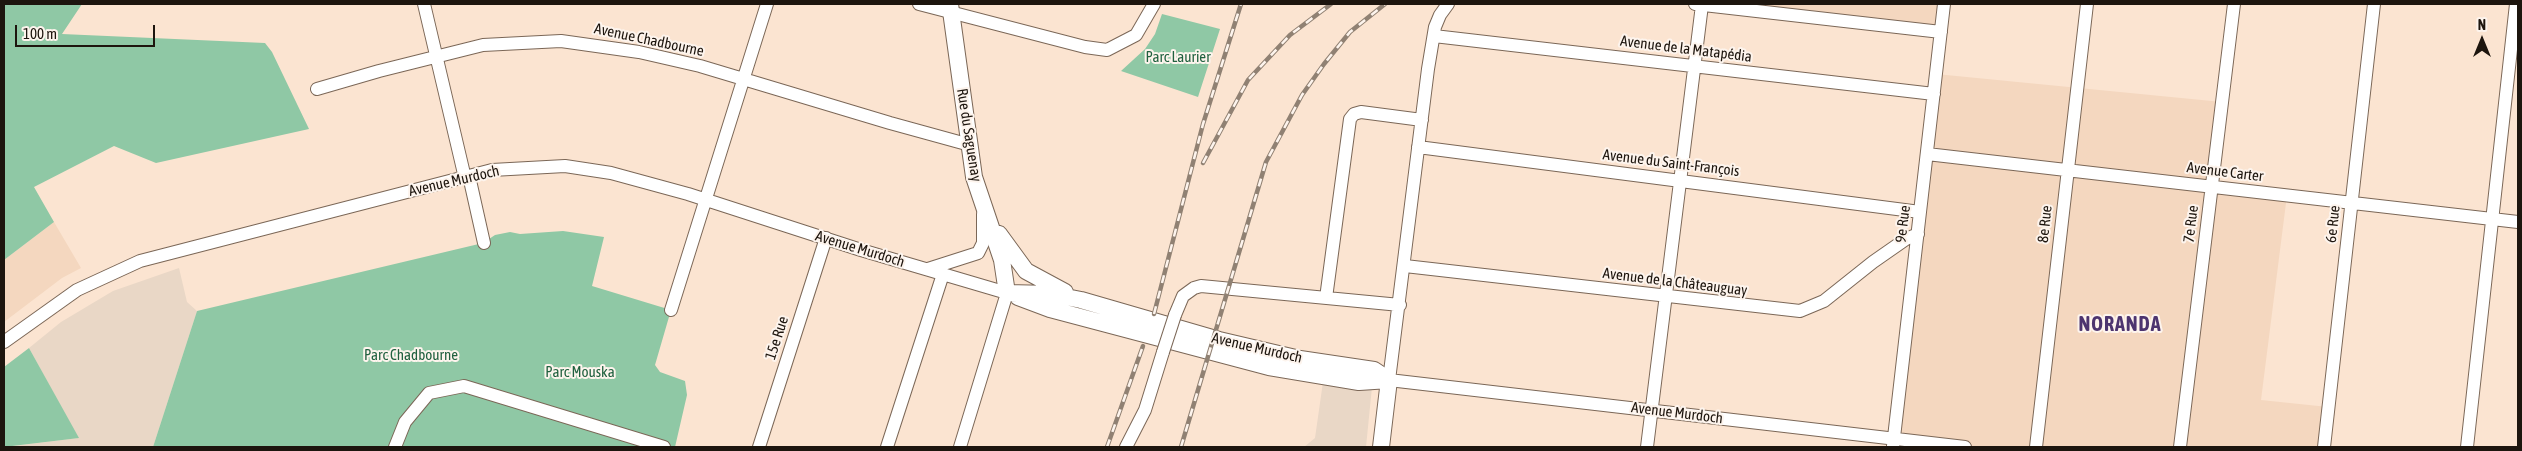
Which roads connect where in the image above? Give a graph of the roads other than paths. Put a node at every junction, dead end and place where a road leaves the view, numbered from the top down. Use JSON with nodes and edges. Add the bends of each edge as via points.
{"nodes":[{"id":1,"x":424,"y":4,"type":"edge"},
{"id":2,"x":767,"y":4,"type":"edge"},
{"id":3,"x":919,"y":4,"type":"edge"},
{"id":4,"x":1154,"y":4,"type":"edge"},
{"id":5,"x":1448,"y":4,"type":"edge"},
{"id":6,"x":1698,"y":4,"type":"edge"},
{"id":7,"x":1944,"y":4,"type":"edge"},
{"id":8,"x":2087,"y":4,"type":"edge"},
{"id":9,"x":2234,"y":4,"type":"edge"},
{"id":10,"x":2374,"y":4,"type":"edge"},
{"id":11,"x":2516,"y":4,"type":"edge"},
{"id":12,"x":951,"y":8,"type":"edge"},
{"id":13,"x":1941,"y":32,"type":"junction"},
{"id":14,"x":1434,"y":36,"type":"junction"},
{"id":15,"x":436,"y":56,"type":"junction"},
{"id":16,"x":1694,"y":66,"type":"junction"},
{"id":17,"x":744,"y":80,"type":"junction"},
{"id":18,"x":317,"y":89,"type":"dead end"},
{"id":19,"x":1934,"y":94,"type":"junction"},
{"id":20,"x":1422,"y":120,"type":"junction"},
{"id":21,"x":970,"y":145,"type":"junction"},
{"id":22,"x":1418,"y":147,"type":"junction"},
{"id":23,"x":1927,"y":154,"type":"junction"},
{"id":24,"x":2067,"y":170,"type":"junction"},
{"id":25,"x":467,"y":177,"type":"junction"},
{"id":26,"x":1680,"y":181,"type":"junction"},
{"id":27,"x":2212,"y":186,"type":"junction"},
{"id":28,"x":981,"y":199,"type":"junction"},
{"id":29,"x":706,"y":200,"type":"junction"},
{"id":30,"x":2352,"y":203,"type":"junction"},
{"id":31,"x":1920,"y":212,"type":"junction"},
{"id":32,"x":2492,"y":219,"type":"junction"},
{"id":33,"x":2518,"y":222,"type":"edge"},
{"id":34,"x":1918,"y":234,"type":"junction"},
{"id":35,"x":826,"y":238,"type":"junction"},
{"id":36,"x":484,"y":244,"type":"dead end"},
{"id":37,"x":1404,"y":266,"type":"junction"},
{"id":38,"x":928,"y":269,"type":"junction"},
{"id":39,"x":943,"y":274,"type":"junction"},
{"id":40,"x":1007,"y":293,"type":"junction"},
{"id":41,"x":1666,"y":297,"type":"junction"},
{"id":42,"x":1326,"y":298,"type":"junction"},
{"id":43,"x":1092,"y":303,"type":"junction"},
{"id":44,"x":1400,"y":304,"type":"junction"},
{"id":45,"x":671,"y":310,"type":"dead end"},
{"id":46,"x":4,"y":342,"type":"edge"},
{"id":47,"x":1389,"y":380,"type":"junction"},
{"id":48,"x":1652,"y":410,"type":"junction"},
{"id":49,"x":1894,"y":443,"type":"edge"},
{"id":50,"x":395,"y":447,"type":"edge"},
{"id":51,"x":664,"y":447,"type":"edge"},
{"id":52,"x":759,"y":447,"type":"edge"},
{"id":53,"x":887,"y":447,"type":"edge"},
{"id":54,"x":960,"y":447,"type":"edge"},
{"id":55,"x":1126,"y":447,"type":"edge"},
{"id":56,"x":1381,"y":447,"type":"edge"},
{"id":57,"x":1647,"y":447,"type":"edge"},
{"id":58,"x":1965,"y":447,"type":"edge"},
{"id":59,"x":2036,"y":447,"type":"edge"},
{"id":60,"x":2180,"y":447,"type":"edge"},
{"id":61,"x":2324,"y":447,"type":"edge"},
{"id":62,"x":2467,"y":447,"type":"edge"}],
"edges":[{"from":1,"to":15,"type":"street"},
{"from":2,"to":17,"type":"street"},
{"from":3,"to":12,"type":"street"},
{"from":4,"to":12,"type":"street","via":[[1136,35],[1107,50],[1085,47]]},
{"from":5,"to":14,"type":"street","via":[[1440,15]]},
{"from":6,"to":13,"type":"street"},
{"from":6,"to":16,"type":"street"},
{"from":7,"to":13,"type":"street","name":"9e Rue"},
{"from":8,"to":24,"type":"street","name":"8e Rue"},
{"from":9,"to":27,"type":"street","name":"7e Rue"},
{"from":10,"to":30,"type":"street","name":"6e Rue"},
{"from":11,"to":32,"type":"street"},
{"from":12,"to":21,"type":"main road","name":"Rue du Saguenay"},
{"from":13,"to":19,"type":"street","name":"9e Rue"},
{"from":14,"to":16,"type":"street","name":"Avenue de la Matapédia"},
{"from":14,"to":20,"type":"street"},
{"from":15,"to":17,"type":"street","name":"Avenue Chadbourne","via":[[483,45],[561,41],[639,52]]},
{"from":15,"to":18,"type":"street","name":"Avenue Chadbourne"},
{"from":15,"to":25,"type":"street"},
{"from":16,"to":19,"type":"street","name":"Avenue de la Matapédia"},
{"from":16,"to":26,"type":"street"},
{"from":17,"to":21,"type":"street","name":"Avenue Chadbourne"},
{"from":17,"to":29,"type":"street"},
{"from":19,"to":23,"type":"street","name":"9e Rue"},
{"from":20,"to":22,"type":"street"},
{"from":20,"to":42,"type":"street","via":[[1361,112],[1350,119]]},
{"from":21,"to":28,"type":"main road","name":"Rue du Saguenay"},
{"from":22,"to":26,"type":"street","name":"Avenue du Saint-François"},
{"from":22,"to":37,"type":"street"},
{"from":23,"to":24,"type":"street","name":"Avenue Carter"},
{"from":23,"to":31,"type":"street","name":"9e Rue"},
{"from":24,"to":27,"type":"street","name":"Avenue Carter"},
{"from":24,"to":59,"type":"street","name":"8e Rue"},
{"from":25,"to":29,"type":"street","name":"Avenue Murdoch","via":[[492,170],[565,166],[611,173]]},
{"from":25,"to":36,"type":"street"},
{"from":25,"to":46,"type":"street","name":"Avenue Murdoch","via":[[140,261],[77,290]]},
{"from":26,"to":31,"type":"street","name":"Avenue du Saint-François"},
{"from":26,"to":41,"type":"street"},
{"from":27,"to":30,"type":"street","name":"Avenue Carter"},
{"from":27,"to":60,"type":"street","name":"7e Rue"},
{"from":28,"to":38,"type":"street","via":[[984,235],[978,253]]},
{"from":28,"to":40,"type":"main road","name":"Rue du Saguenay","via":[[1002,260]]},
{"from":28,"to":43,"type":"main road","via":[[1000,237],[1026,271],[1057,289]]},
{"from":29,"to":35,"type":"street","name":"Avenue Murdoch"},
{"from":29,"to":45,"type":"street"},
{"from":30,"to":32,"type":"street","name":"Avenue Carter"},
{"from":30,"to":61,"type":"street","name":"6e Rue"},
{"from":31,"to":34,"type":"street","name":"9e Rue"},
{"from":32,"to":33,"type":"street","name":"Avenue Carter"},
{"from":32,"to":62,"type":"street"},
{"from":34,"to":41,"type":"street","name":"Avenue de la Châteauguay","via":[[1873,262],[1824,301],[1800,311]]},
{"from":34,"to":49,"type":"street","name":"9e Rue"},
{"from":35,"to":38,"type":"street","name":"Avenue Murdoch"},
{"from":35,"to":52,"type":"street","name":"15e Rue"},
{"from":37,"to":41,"type":"street","name":"Avenue de la Châteauguay"},
{"from":37,"to":44,"type":"street"},
{"from":38,"to":39,"type":"street","name":"Avenue Murdoch"},
{"from":39,"to":40,"type":"street","name":"Avenue Murdoch"},
{"from":39,"to":53,"type":"street"},
{"from":40,"to":43,"type":"main road","name":"Avenue Murdoch","via":[[1051,294]]},
{"from":40,"to":47,"type":"main road","name":"Avenue Murdoch","via":[[1050,309],[1269,367],[1359,382]]},
{"from":40,"to":54,"type":"street"},
{"from":41,"to":48,"type":"street"},
{"from":42,"to":44,"type":"street"},
{"from":42,"to":55,"type":"street","bridge":true,"via":[[1201,286],[1183,296],[1145,410]]},
{"from":43,"to":47,"type":"main road","name":"Avenue Murdoch","via":[[1237,344],[1374,370]]},
{"from":44,"to":47,"type":"street"},
{"from":47,"to":48,"type":"street","name":"Avenue Murdoch"},
{"from":47,"to":56,"type":"main road"},
{"from":48,"to":49,"type":"street","name":"Avenue Murdoch"},
{"from":48,"to":57,"type":"street"},
{"from":49,"to":58,"type":"street","name":"Avenue Murdoch"},
{"from":50,"to":51,"type":"street","via":[[404,422],[429,393],[464,386]]}]}
